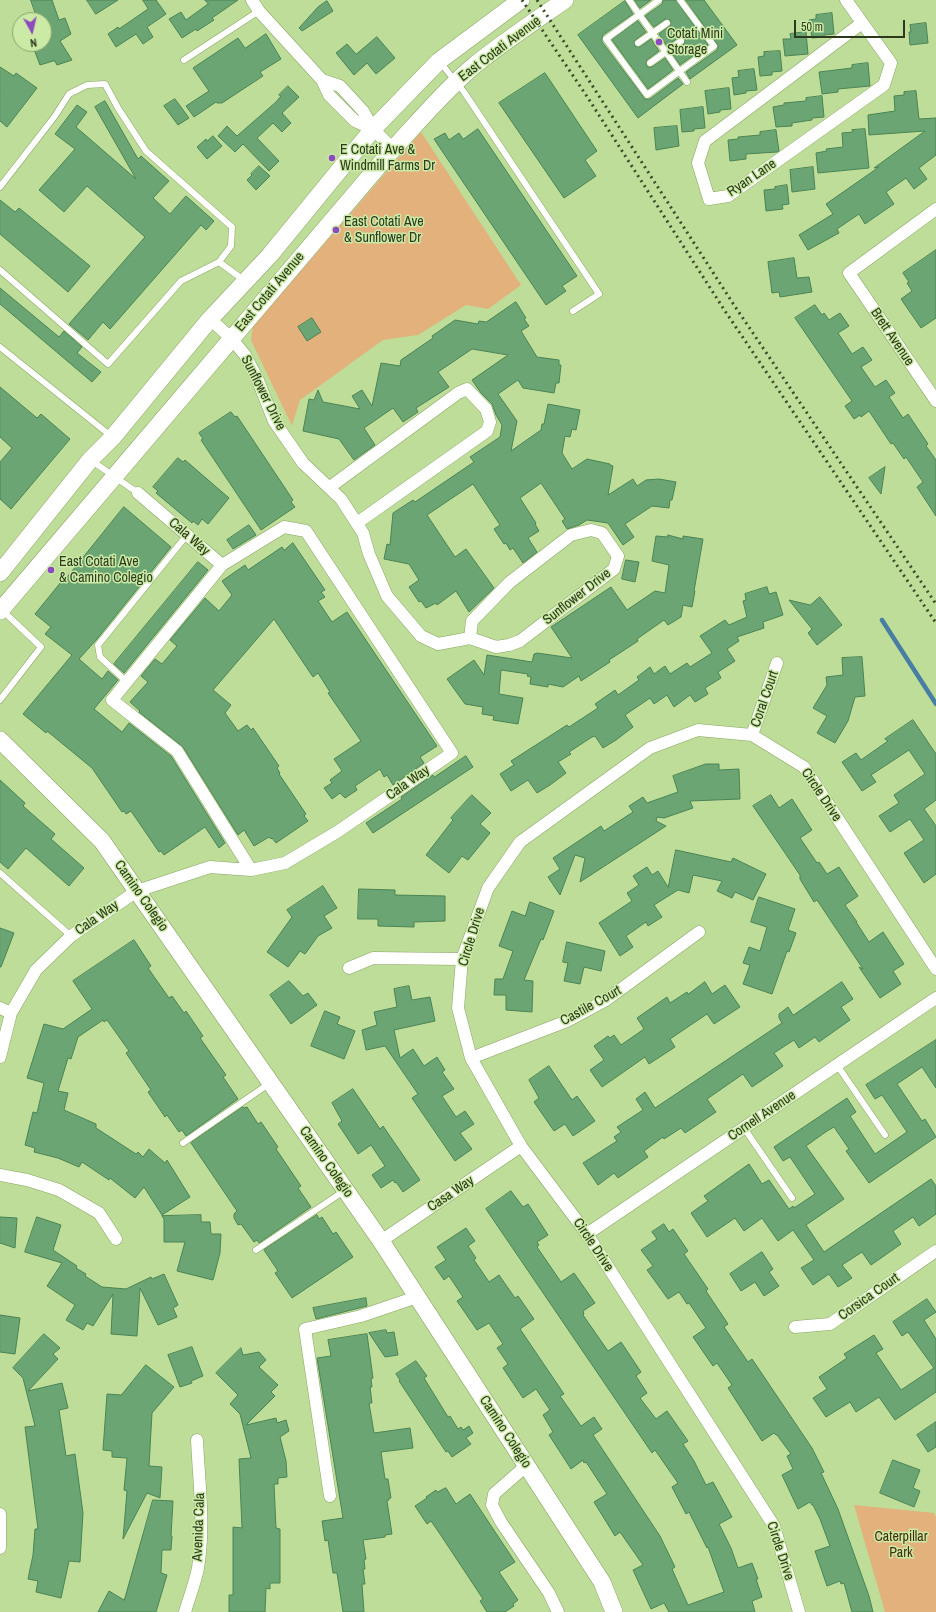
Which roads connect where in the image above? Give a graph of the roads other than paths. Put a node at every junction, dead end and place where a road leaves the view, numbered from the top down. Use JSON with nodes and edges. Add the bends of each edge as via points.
{"nodes":[{"id":1,"x":252,"y":0,"type":"edge"},
{"id":2,"x":521,"y":0,"type":"edge"},
{"id":3,"x":565,"y":0,"type":"edge"},
{"id":4,"x":629,"y":0,"type":"edge"},
{"id":5,"x":659,"y":0,"type":"edge"},
{"id":6,"x":680,"y":0,"type":"edge"},
{"id":7,"x":846,"y":0,"type":"edge"},
{"id":8,"x":259,"y":11,"type":"junction"},
{"id":9,"x":639,"y":15,"type":"junction"},
{"id":10,"x":666,"y":23,"type":"dead end"},
{"id":11,"x":862,"y":23,"type":"junction"},
{"id":12,"x":652,"y":33,"type":"junction"},
{"id":13,"x":681,"y":41,"type":"dead end"},
{"id":14,"x":638,"y":43,"type":"dead end"},
{"id":15,"x":666,"y":52,"type":"junction"},
{"id":16,"x":184,"y":60,"type":"dead end"},
{"id":17,"x":439,"y":61,"type":"junction"},
{"id":18,"x":650,"y":63,"type":"dead end"},
{"id":19,"x":680,"y":71,"type":"junction"},
{"id":20,"x":456,"y":82,"type":"junction"},
{"id":21,"x":687,"y":82,"type":"dead end"},
{"id":22,"x":373,"y":129,"type":"junction"},
{"id":23,"x":393,"y":148,"type":"junction"},
{"id":24,"x":0,"y":187,"type":"edge"},
{"id":25,"x":936,"y":209,"type":"edge"},
{"id":26,"x":219,"y":262,"type":"junction"},
{"id":27,"x":0,"y":270,"type":"edge"},
{"id":28,"x":246,"y":282,"type":"junction"},
{"id":29,"x":573,"y":311,"type":"dead end"},
{"id":30,"x":210,"y":319,"type":"junction"},
{"id":31,"x":231,"y":338,"type":"junction"},
{"id":32,"x":0,"y":347,"type":"edge"},
{"id":33,"x":936,"y":401,"type":"edge"},
{"id":34,"x":113,"y":437,"type":"junction"},
{"id":35,"x":90,"y":460,"type":"junction"},
{"id":36,"x":114,"y":476,"type":"junction"},
{"id":37,"x":330,"y":487,"type":"junction"},
{"id":38,"x":138,"y":493,"type":"joint"},
{"id":39,"x":357,"y":523,"type":"junction"},
{"id":40,"x":187,"y":535,"type":"junction"},
{"id":41,"x":222,"y":565,"type":"junction"},
{"id":42,"x":0,"y":573,"type":"edge"},
{"id":43,"x":0,"y":610,"type":"edge"},
{"id":44,"x":470,"y":638,"type":"junction"},
{"id":45,"x":778,"y":663,"type":"dead end"},
{"id":46,"x":127,"y":682,"type":"junction"},
{"id":47,"x":0,"y":700,"type":"edge"},
{"id":48,"x":752,"y":735,"type":"junction"},
{"id":49,"x":0,"y":740,"type":"edge"},
{"id":50,"x":251,"y":870,"type":"junction"},
{"id":51,"x":0,"y":873,"type":"edge"},
{"id":52,"x":137,"y":891,"type":"junction"},
{"id":53,"x":699,"y":932,"type":"dead end"},
{"id":54,"x":71,"y":936,"type":"junction"},
{"id":55,"x":462,"y":959,"type":"junction"},
{"id":56,"x":349,"y":968,"type":"dead end"},
{"id":57,"x":936,"y":969,"type":"edge"},
{"id":58,"x":936,"y":998,"type":"edge"},
{"id":59,"x":0,"y":1008,"type":"edge"},
{"id":60,"x":11,"y":1013,"type":"junction"},
{"id":61,"x":0,"y":1057,"type":"edge"},
{"id":62,"x":471,"y":1058,"type":"junction"},
{"id":63,"x":837,"y":1065,"type":"junction"},
{"id":64,"x":271,"y":1082,"type":"junction"},
{"id":65,"x":744,"y":1128,"type":"junction"},
{"id":66,"x":884,"y":1135,"type":"dead end"},
{"id":67,"x":183,"y":1143,"type":"dead end"},
{"id":68,"x":521,"y":1146,"type":"junction"},
{"id":69,"x":0,"y":1175,"type":"edge"},
{"id":70,"x":346,"y":1190,"type":"junction"},
{"id":71,"x":792,"y":1198,"type":"dead end"},
{"id":72,"x":587,"y":1234,"type":"junction"},
{"id":73,"x":116,"y":1239,"type":"dead end"},
{"id":74,"x":381,"y":1241,"type":"junction"},
{"id":75,"x":256,"y":1250,"type":"dead end"},
{"id":76,"x":936,"y":1251,"type":"edge"},
{"id":77,"x":417,"y":1297,"type":"junction"},
{"id":78,"x":795,"y":1327,"type":"dead end"},
{"id":79,"x":197,"y":1440,"type":"dead end"},
{"id":80,"x":527,"y":1466,"type":"junction"},
{"id":81,"x":330,"y":1496,"type":"dead end"},
{"id":82,"x":0,"y":1514,"type":"edge"},
{"id":83,"x":0,"y":1548,"type":"edge"},
{"id":84,"x":610,"y":1610,"type":"edge"},
{"id":85,"x":185,"y":1612,"type":"edge"},
{"id":86,"x":558,"y":1612,"type":"edge"},
{"id":87,"x":799,"y":1612,"type":"edge"}],
"edges":[{"from":1,"to":8,"type":"street"},
{"from":2,"to":17,"type":"main road","name":"East Cotati Avenue"},
{"from":3,"to":20,"type":"main road","name":"East Cotati Avenue","via":[[476,64]]},
{"from":4,"to":9,"type":"lane"},
{"from":5,"to":9,"type":"lane"},
{"from":6,"to":19,"type":"lane","via":[[714,46]]},
{"from":7,"to":11,"type":"street","name":"Ryan Lane"},
{"from":8,"to":16,"type":"lane"},
{"from":8,"to":22,"type":"street","via":[[322,80],[330,94],[355,122]]},
{"from":9,"to":12,"type":"lane"},
{"from":9,"to":19,"type":"lane","via":[[606,39],[647,95]]},
{"from":10,"to":12,"type":"lane"},
{"from":11,"to":11,"type":"street","name":"Ryan Lane","via":[[891,63],[884,85],[728,196],[709,199],[698,163],[705,141]]},
{"from":12,"to":14,"type":"lane"},
{"from":12,"to":15,"type":"lane"},
{"from":13,"to":15,"type":"lane"},
{"from":15,"to":18,"type":"lane"},
{"from":15,"to":19,"type":"lane"},
{"from":17,"to":20,"type":"lane"},
{"from":17,"to":22,"type":"main road","name":"East Cotati Avenue"},
{"from":19,"to":21,"type":"lane"},
{"from":20,"to":23,"type":"main road","name":"East Cotati Avenue"},
{"from":20,"to":29,"type":"lane","via":[[599,294]]},
{"from":22,"to":23,"type":"street"},
{"from":22,"to":28,"type":"main road","name":"East Cotati Avenue"},
{"from":23,"to":31,"type":"main road","name":"East Cotati Avenue"},
{"from":24,"to":26,"type":"lane","via":[[69,94],[87,85],[105,84],[146,151],[232,227],[231,246]]},
{"from":25,"to":33,"type":"street","name":"Brett Avenue","via":[[848,273]]},
{"from":26,"to":27,"type":"lane","via":[[181,281],[108,364]]},
{"from":26,"to":28,"type":"lane"},
{"from":28,"to":30,"type":"main road","name":"East Cotati Avenue"},
{"from":30,"to":31,"type":"street","name":"Sunflower Drive"},
{"from":30,"to":34,"type":"main road","name":"East Cotati Avenue"},
{"from":31,"to":36,"type":"main road","name":"East Cotati Avenue"},
{"from":31,"to":37,"type":"street","name":"Sunflower Drive","via":[[245,355],[257,378],[274,421],[303,463]]},
{"from":32,"to":34,"type":"lane"},
{"from":34,"to":35,"type":"main road","name":"East Cotati Avenue"},
{"from":35,"to":36,"type":"lane"},
{"from":35,"to":42,"type":"main road","name":"East Cotati Avenue"},
{"from":36,"to":38,"type":"lane"},
{"from":36,"to":43,"type":"main road","name":"East Cotati Avenue"},
{"from":37,"to":39,"type":"street","name":"Sunflower Drive"},
{"from":37,"to":39,"type":"street","via":[[458,393],[467,389],[486,409],[490,422],[487,431]]},
{"from":38,"to":40,"type":"street","name":"Cala Way"},
{"from":39,"to":44,"type":"street","name":"Sunflower Drive","via":[[387,596],[421,636],[438,644]]},
{"from":40,"to":41,"type":"street","name":"Cala Way"},
{"from":40,"to":46,"type":"lane","via":[[98,644],[100,657]]},
{"from":41,"to":46,"type":"street"},
{"from":41,"to":50,"type":"street","name":"Cala Way","via":[[284,528],[306,531],[452,753],[337,832],[285,863]]},
{"from":43,"to":47,"type":"lane","via":[[41,647]]},
{"from":44,"to":44,"type":"street","name":"Sunflower Drive","via":[[496,647],[509,646],[520,641],[614,569],[618,556],[613,547],[602,533],[591,530],[571,535],[510,582],[472,621]]},
{"from":45,"to":48,"type":"street","name":"Coral Court"},
{"from":46,"to":50,"type":"street","via":[[112,700],[177,751]]},
{"from":48,"to":55,"type":"street","name":"Circle Drive","via":[[698,730],[650,748],[520,842],[488,888]]},
{"from":48,"to":57,"type":"street","name":"Circle Drive","via":[[804,767]]},
{"from":49,"to":52,"type":"main road","name":"Camino Colegio","via":[[102,841]]},
{"from":50,"to":52,"type":"street","name":"Cala Way","via":[[210,867]]},
{"from":51,"to":54,"type":"lane"},
{"from":52,"to":54,"type":"street","name":"Cala Way"},
{"from":52,"to":64,"type":"main road","name":"Camino Colegio"},
{"from":53,"to":62,"type":"street","name":"Castile Court","via":[[606,1000],[567,1021]]},
{"from":54,"to":60,"type":"street","name":"Cala Way","via":[[36,970]]},
{"from":55,"to":56,"type":"street","via":[[373,958]]},
{"from":55,"to":62,"type":"street","name":"Circle Drive","via":[[458,1008]]},
{"from":58,"to":63,"type":"street","name":"Cornell Avenue"},
{"from":59,"to":60,"type":"street"},
{"from":60,"to":61,"type":"street","name":"Cala Way"},
{"from":62,"to":68,"type":"street","name":"Circle Drive"},
{"from":63,"to":65,"type":"street","name":"Cornell Avenue"},
{"from":63,"to":66,"type":"lane"},
{"from":64,"to":67,"type":"lane"},
{"from":64,"to":70,"type":"main road","name":"Camino Colegio"},
{"from":65,"to":71,"type":"lane"},
{"from":65,"to":72,"type":"street","name":"Cornell Avenue"},
{"from":68,"to":72,"type":"street","name":"Circle Drive"},
{"from":68,"to":74,"type":"street","name":"Casa Way"},
{"from":69,"to":73,"type":"street","via":[[59,1190],[99,1213]]},
{"from":70,"to":74,"type":"main road","name":"Camino Colegio"},
{"from":70,"to":75,"type":"lane"},
{"from":72,"to":87,"type":"street","name":"Circle Drive","via":[[774,1526]]},
{"from":74,"to":77,"type":"main road","name":"Camino Colegio"},
{"from":76,"to":78,"type":"street","name":"Corsica Court","via":[[830,1324]]},
{"from":77,"to":80,"type":"main road","name":"Camino Colegio"},
{"from":77,"to":81,"type":"street","via":[[361,1316],[305,1329]]},
{"from":79,"to":85,"type":"street","name":"Avenida Cala","via":[[201,1531],[198,1569]]},
{"from":80,"to":84,"type":"main road","name":"Camino Colegio","via":[[602,1582]]},
{"from":80,"to":86,"type":"street","via":[[494,1494],[492,1505],[549,1593]]},
{"from":82,"to":83,"type":"street"}]}
